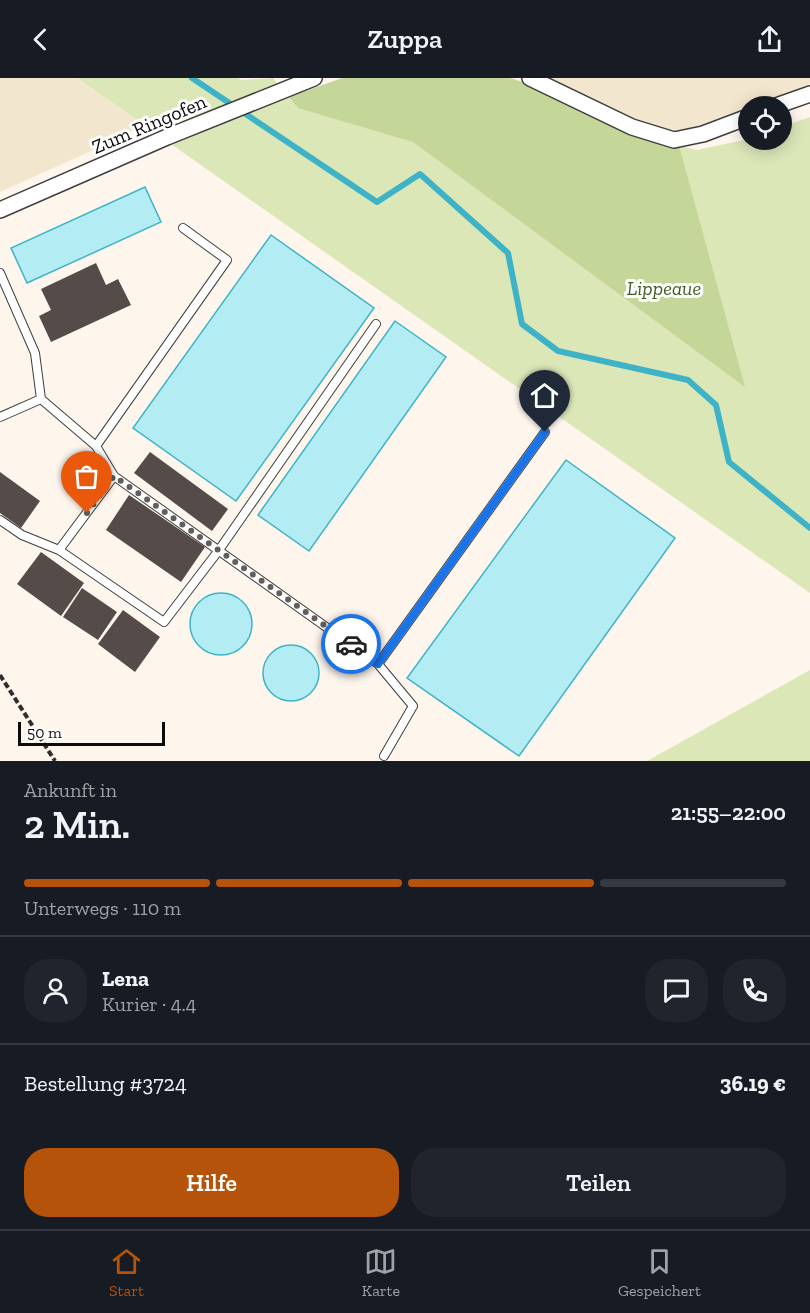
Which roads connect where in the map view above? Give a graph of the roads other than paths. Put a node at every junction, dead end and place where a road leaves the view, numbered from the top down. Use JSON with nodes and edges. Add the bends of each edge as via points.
{"nodes":[{"id":1,"x":315,"y":78,"type":"edge"},
{"id":2,"x":530,"y":78,"type":"edge"},
{"id":3,"x":810,"y":94,"type":"edge"},
{"id":4,"x":792,"y":100,"type":"edge"},
{"id":5,"x":738,"y":121,"type":"edge"},
{"id":6,"x":0,"y":210,"type":"edge"},
{"id":7,"x":183,"y":228,"type":"dead end"},
{"id":8,"x":0,"y":273,"type":"edge"},
{"id":9,"x":376,"y":324,"type":"dead end"},
{"id":10,"x":41,"y":399,"type":"junction"},
{"id":11,"x":0,"y":417,"type":"edge"},
{"id":12,"x":545,"y":432,"type":"dead end"},
{"id":13,"x":96,"y":446,"type":"junction"},
{"id":14,"x":114,"y":476,"type":"junction"},
{"id":15,"x":0,"y":519,"type":"edge"},
{"id":16,"x":59,"y":550,"type":"junction"},
{"id":17,"x":219,"y":550,"type":"junction"},
{"id":18,"x":378,"y":664,"type":"junction"},
{"id":19,"x":384,"y":756,"type":"dead end"}],
"edges":[{"from":1,"to":6,"type":"street","name":"Zum Ringofen"},
{"from":2,"to":5,"type":"street","via":[[632,127],[674,140]]},
{"from":3,"to":4,"type":"street"},
{"from":7,"to":13,"type":"lane","via":[[226,260]]},
{"from":8,"to":10,"type":"lane","via":[[35,353]]},
{"from":9,"to":17,"type":"lane"},
{"from":10,"to":11,"type":"lane"},
{"from":10,"to":13,"type":"lane"},
{"from":12,"to":18,"type":"lane"},
{"from":13,"to":14,"type":"lane"},
{"from":14,"to":16,"type":"lane"},
{"from":14,"to":17,"type":"lane"},
{"from":15,"to":16,"type":"lane","via":[[22,535]]},
{"from":16,"to":17,"type":"lane","via":[[164,622]]},
{"from":17,"to":18,"type":"lane"},
{"from":18,"to":19,"type":"lane","via":[[413,706]]}]}
